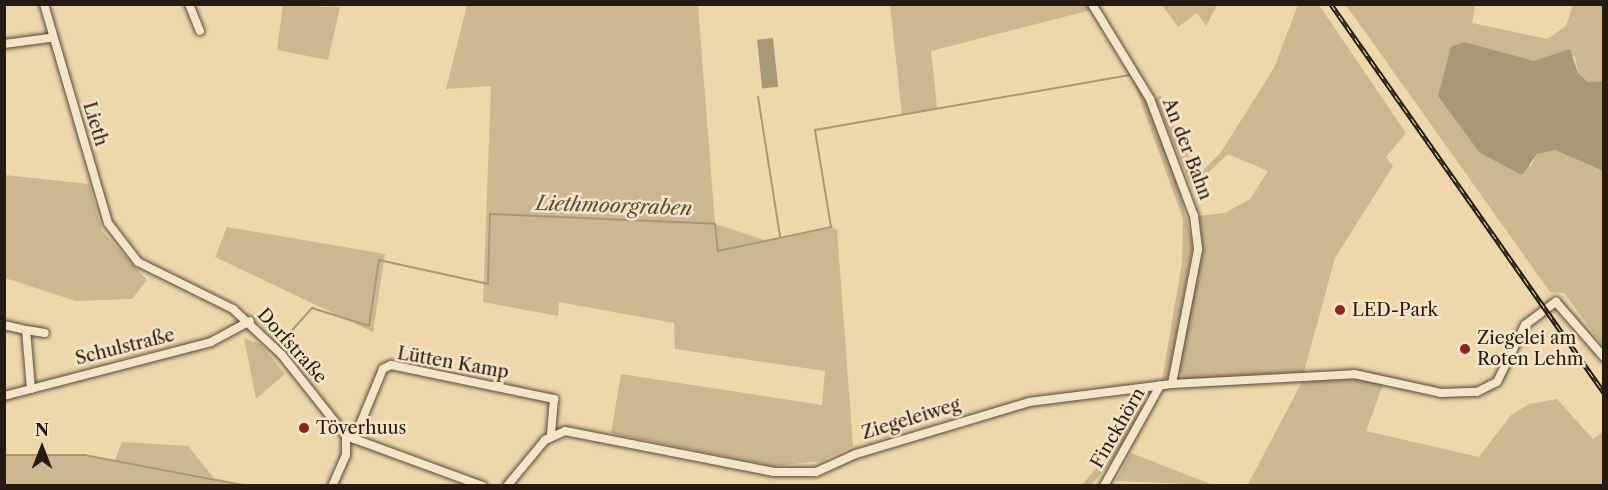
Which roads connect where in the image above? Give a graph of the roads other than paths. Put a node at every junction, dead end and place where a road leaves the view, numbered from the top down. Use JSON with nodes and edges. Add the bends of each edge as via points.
{"nodes":[{"id":1,"x":44,"y":4,"type":"edge"},
{"id":2,"x":189,"y":4,"type":"edge"},
{"id":3,"x":1094,"y":7,"type":"edge"},
{"id":4,"x":200,"y":31,"type":"dead end"},
{"id":5,"x":50,"y":38,"type":"junction"},
{"id":6,"x":4,"y":44,"type":"edge"},
{"id":7,"x":124,"y":249,"type":"joint"},
{"id":8,"x":250,"y":321,"type":"junction"},
{"id":9,"x":4,"y":325,"type":"edge"},
{"id":10,"x":26,"y":330,"type":"junction"},
{"id":11,"x":45,"y":333,"type":"dead end"},
{"id":12,"x":1604,"y":357,"type":"edge"},
{"id":13,"x":1172,"y":384,"type":"junction"},
{"id":14,"x":1160,"y":386,"type":"junction"},
{"id":15,"x":31,"y":389,"type":"junction"},
{"id":16,"x":4,"y":396,"type":"edge"},
{"id":17,"x":350,"y":437,"type":"junction"},
{"id":18,"x":550,"y":437,"type":"junction"},
{"id":19,"x":332,"y":486,"type":"edge"},
{"id":20,"x":483,"y":486,"type":"edge"},
{"id":21,"x":507,"y":486,"type":"edge"},
{"id":22,"x":1104,"y":486,"type":"edge"}],
"edges":[{"from":1,"to":5,"type":"street","name":"Lieth"},
{"from":2,"to":4,"type":"street"},
{"from":3,"to":13,"type":"street","name":"An der Bahn","via":[[1150,99],[1194,216],[1198,250]]},
{"from":5,"to":6,"type":"street"},
{"from":5,"to":7,"type":"street","name":"Lieth","via":[[108,223]]},
{"from":7,"to":8,"type":"street","name":"Dorfstraße","via":[[157,273]]},
{"from":8,"to":15,"type":"street","name":"Schulstraße","via":[[211,342]]},
{"from":8,"to":17,"type":"street","name":"Dorfstraße"},
{"from":9,"to":10,"type":"street"},
{"from":10,"to":11,"type":"street"},
{"from":10,"to":15,"type":"street"},
{"from":12,"to":13,"type":"street","name":"Ziegeleiweg","via":[[1556,302],[1525,325],[1497,382],[1477,392],[1441,393],[1354,374]]},
{"from":13,"to":14,"type":"street","name":"Ziegeleiweg"},
{"from":14,"to":18,"type":"street","name":"Ziegeleiweg","via":[[1029,402],[867,450],[816,472],[774,472],[580,431]]},
{"from":14,"to":22,"type":"street","name":"Finckhörn"},
{"from":15,"to":16,"type":"street","name":"Schulstraße"},
{"from":17,"to":18,"type":"street","name":"Lütten Kamp","via":[[383,369],[391,365],[554,399]]},
{"from":17,"to":19,"type":"street"},
{"from":17,"to":20,"type":"street"},
{"from":18,"to":21,"type":"street"}]}
